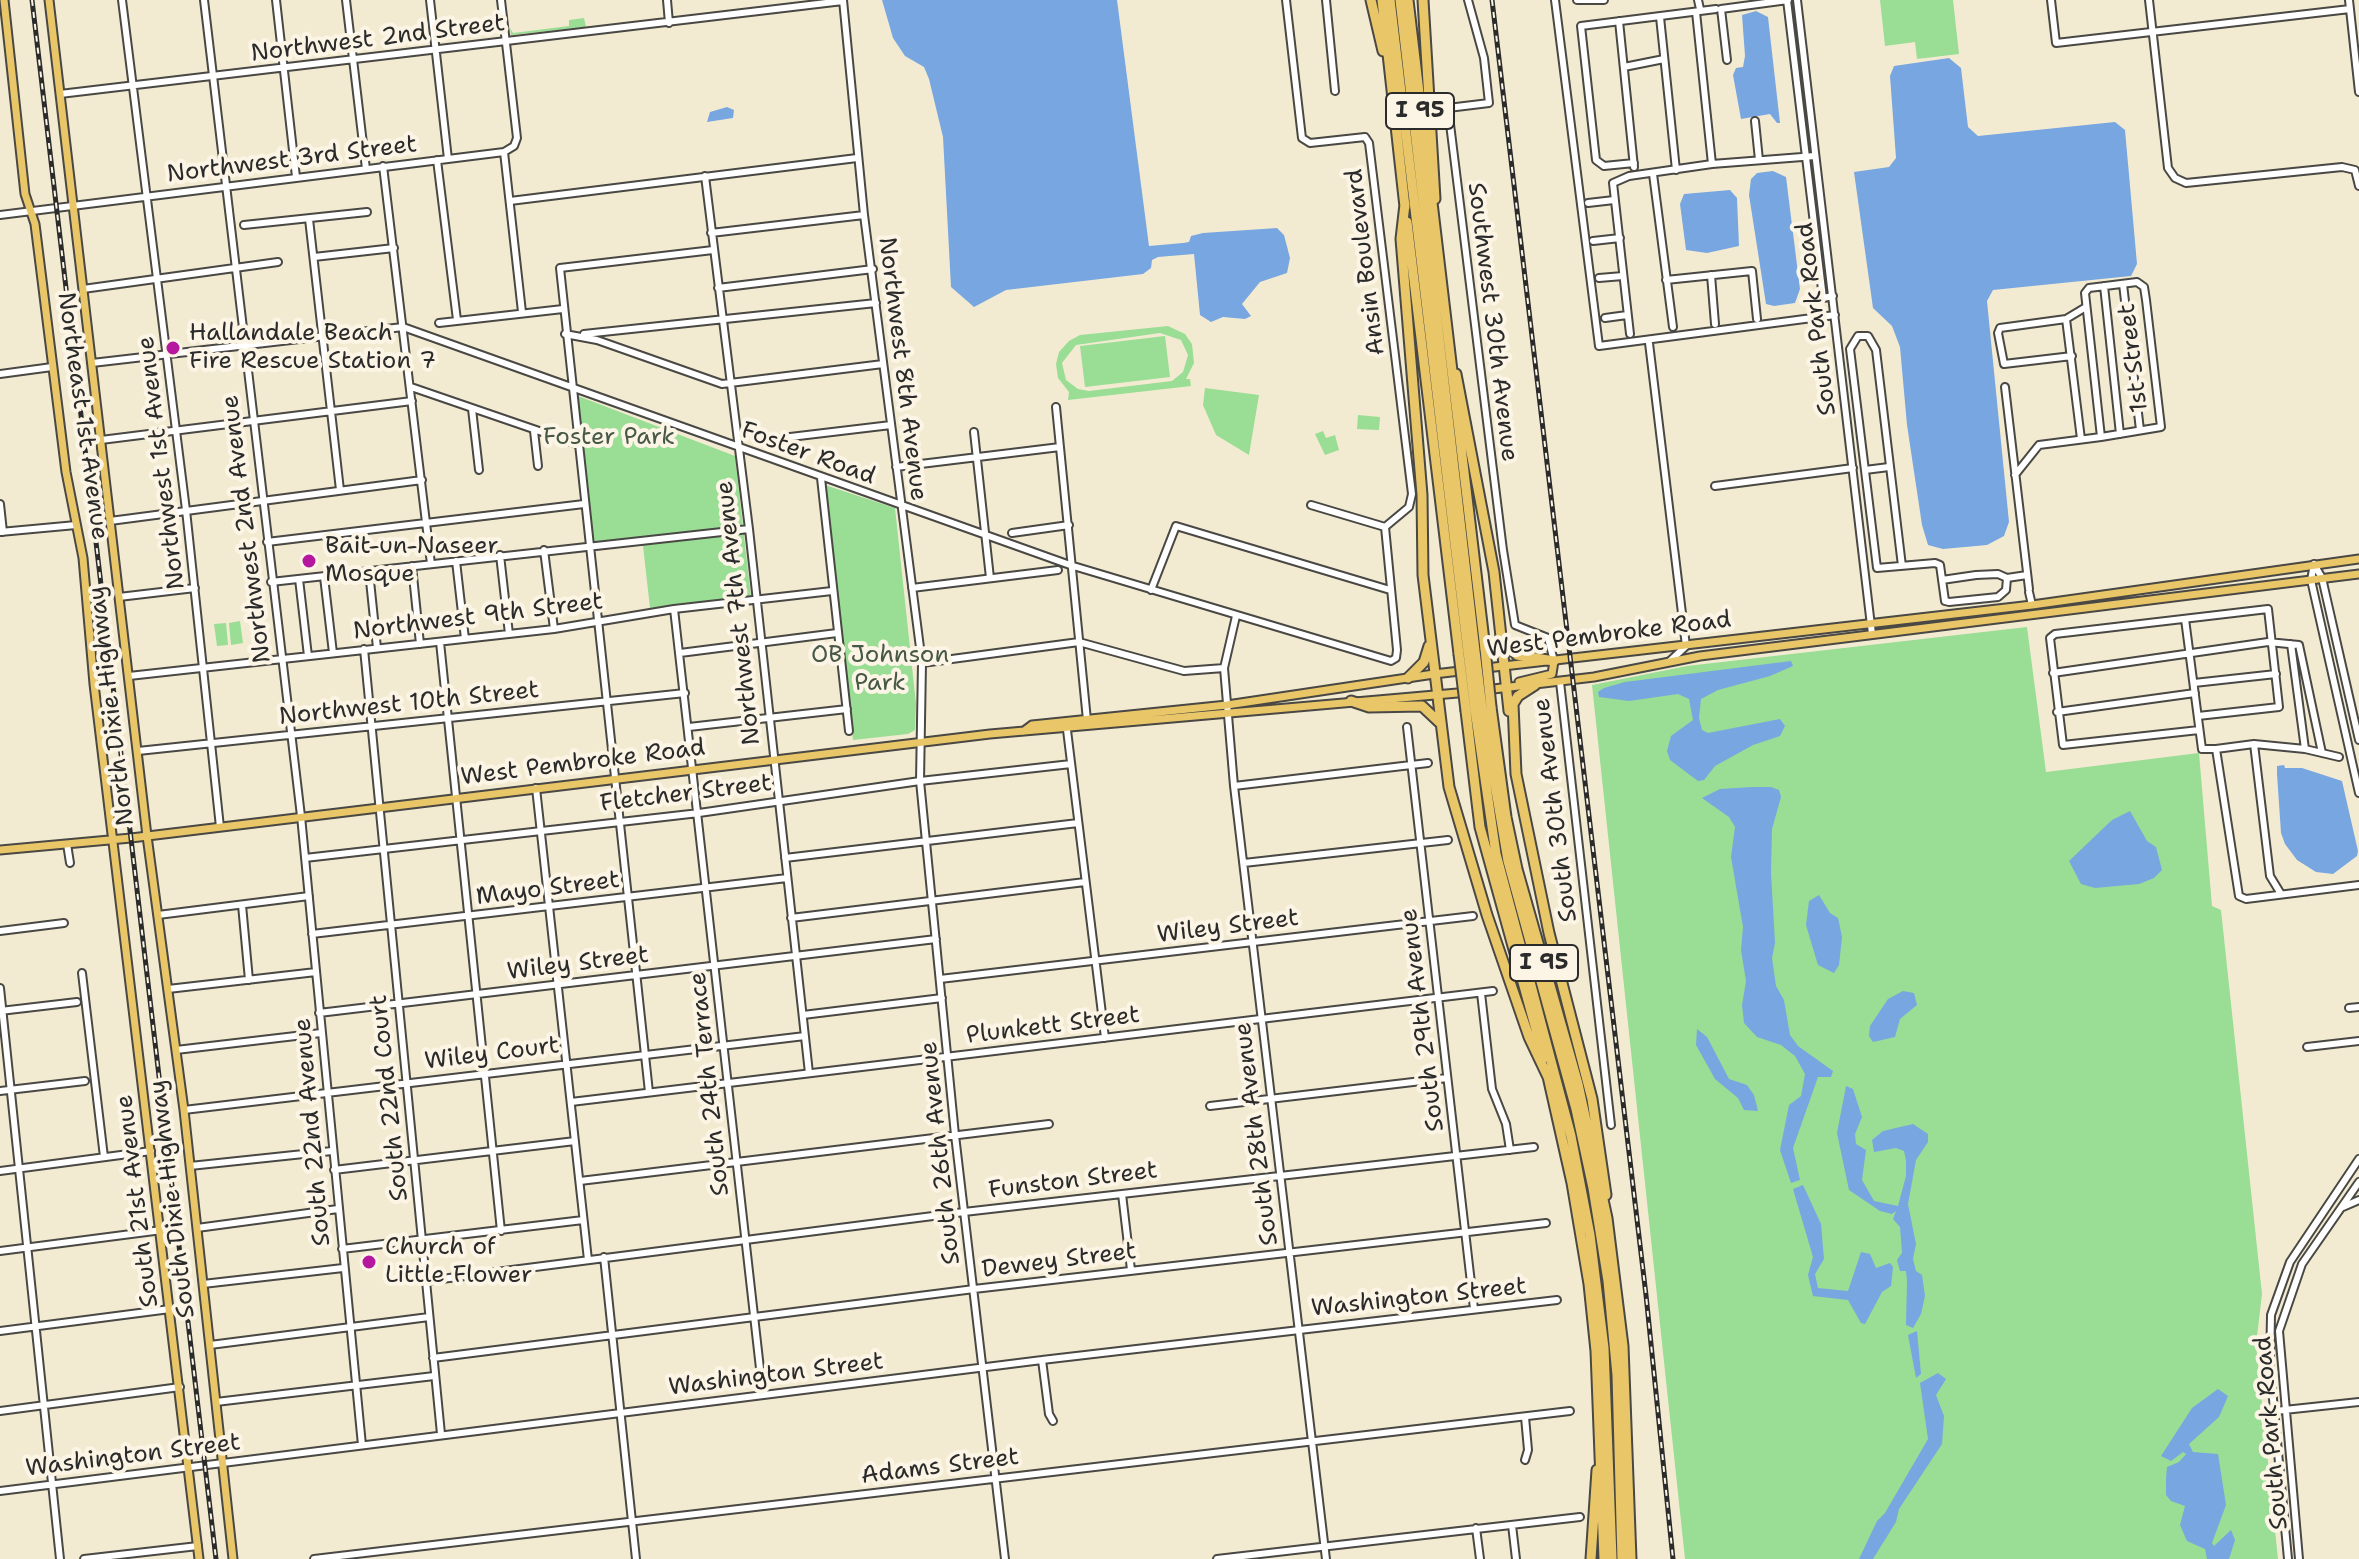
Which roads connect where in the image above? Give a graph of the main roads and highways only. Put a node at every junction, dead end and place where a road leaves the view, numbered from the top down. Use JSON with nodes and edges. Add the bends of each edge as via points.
{"nodes":[{"id":1,"x":4,"y":0,"type":"edge"},
{"id":2,"x":49,"y":0,"type":"edge"},
{"id":3,"x":1371,"y":0,"type":"edge"},
{"id":4,"x":1408,"y":0,"type":"edge"},
{"id":5,"x":1423,"y":0,"type":"edge"},
{"id":6,"x":1392,"y":1,"type":"edge"},
{"id":7,"x":1389,"y":72,"type":"junction"},
{"id":8,"x":1405,"y":204,"type":"junction"},
{"id":9,"x":1434,"y":222,"type":"junction"},
{"id":10,"x":1448,"y":344,"type":"junction"},
{"id":11,"x":2359,"y":559,"type":"edge"},
{"id":12,"x":2359,"y":574,"type":"edge"},
{"id":13,"x":2102,"y":595,"type":"junction"},
{"id":14,"x":2032,"y":605,"type":"junction"},
{"id":15,"x":2083,"y":609,"type":"junction"},
{"id":16,"x":2010,"y":618,"type":"junction"},
{"id":17,"x":1502,"y":639,"type":"junction"},
{"id":18,"x":1430,"y":643,"type":"junction"},
{"id":19,"x":1472,"y":652,"type":"junction"},
{"id":20,"x":1554,"y":661,"type":"junction"},
{"id":21,"x":1505,"y":668,"type":"junction"},
{"id":22,"x":1434,"y":674,"type":"junction"},
{"id":23,"x":1408,"y":678,"type":"junction"},
{"id":24,"x":1535,"y":685,"type":"junction"},
{"id":25,"x":1506,"y":688,"type":"junction"},
{"id":26,"x":1437,"y":696,"type":"junction"},
{"id":27,"x":1351,"y":701,"type":"junction"},
{"id":28,"x":1227,"y":709,"type":"junction"},
{"id":29,"x":1478,"y":709,"type":"junction"},
{"id":30,"x":1440,"y":724,"type":"junction"},
{"id":31,"x":1024,"y":731,"type":"junction"},
{"id":32,"x":1514,"y":739,"type":"junction"},
{"id":33,"x":147,"y":836,"type":"junction"},
{"id":34,"x":115,"y":839,"type":"junction"},
{"id":35,"x":0,"y":850,"type":"edge"},
{"id":36,"x":1548,"y":1077,"type":"junction"},
{"id":37,"x":1607,"y":1218,"type":"junction"},
{"id":38,"x":1601,"y":1447,"type":"junction"},
{"id":39,"x":199,"y":1559,"type":"edge"},
{"id":40,"x":233,"y":1559,"type":"edge"},
{"id":41,"x":1591,"y":1559,"type":"edge"},
{"id":42,"x":1604,"y":1559,"type":"edge"},
{"id":43,"x":1612,"y":1559,"type":"edge"},
{"id":44,"x":1622,"y":1559,"type":"edge"},
{"id":45,"x":1631,"y":1559,"type":"edge"}],
"edges":[{"from":1,"to":34,"type":"main road","name":"Northeast 1st Avenue","via":[[25,194],[35,224]]},
{"from":2,"to":33,"type":"main road","name":"North Dixie Highway"},
{"from":3,"to":7,"type":"highway"},
{"from":4,"to":9,"type":"highway","number":"I 95"},
{"from":5,"to":9,"type":"highway"},
{"from":6,"to":7,"type":"highway","number":"I 95"},
{"from":6,"to":19,"type":"highway"},
{"from":6,"to":19,"type":"highway","via":[[1405,46]]},
{"from":7,"to":8,"type":"highway","number":"I 95"},
{"from":8,"to":18,"type":"highway","via":[[1401,239]]},
{"from":8,"to":19,"type":"highway","number":"I 95"},
{"from":9,"to":10,"type":"highway","number":"I 95"},
{"from":10,"to":17,"type":"highway","via":[[1478,478]]},
{"from":10,"to":19,"type":"highway","number":"I 95"},
{"from":11,"to":13,"type":"main road","name":"West Pembroke Road"},
{"from":12,"to":15,"type":"main road","name":"West Pembroke Road"},
{"from":13,"to":14,"type":"main road","name":"West Pembroke Road"},
{"from":13,"to":15,"type":"main road"},
{"from":14,"to":16,"type":"main road"},
{"from":14,"to":20,"type":"main road","name":"West Pembroke Road"},
{"from":15,"to":16,"type":"main road","name":"West Pembroke Road"},
{"from":16,"to":24,"type":"main road","name":"West Pembroke Road","via":[[1670,661]]},
{"from":17,"to":20,"type":"highway","via":[[1517,655]]},
{"from":17,"to":21,"type":"highway"},
{"from":18,"to":22,"type":"highway"},
{"from":18,"to":23,"type":"highway","via":[[1424,662]]},
{"from":19,"to":29,"type":"highway","number":"I 95","bridge":true},
{"from":19,"to":29,"type":"highway","number":"I 95","bridge":true},
{"from":20,"to":21,"type":"main road","name":"West Pembroke Road"},
{"from":20,"to":25,"type":"main road","via":[[1552,674]]},
{"from":21,"to":22,"type":"main road","name":"West Pembroke Road"},
{"from":21,"to":25,"type":"highway"},
{"from":22,"to":23,"type":"main road","name":"West Pembroke Road"},
{"from":22,"to":26,"type":"highway"},
{"from":23,"to":28,"type":"main road","name":"West Pembroke Road"},
{"from":24,"to":25,"type":"main road","name":"West Pembroke Road"},
{"from":24,"to":32,"type":"highway","via":[[1513,704]]},
{"from":25,"to":26,"type":"main road","name":"West Pembroke Road"},
{"from":25,"to":32,"type":"highway"},
{"from":26,"to":27,"type":"main road","name":"West Pembroke Road"},
{"from":26,"to":30,"type":"highway"},
{"from":27,"to":28,"type":"main road","name":"West Pembroke Road"},
{"from":27,"to":30,"type":"highway","via":[[1369,707],[1422,706]]},
{"from":28,"to":31,"type":"main road","name":"West Pembroke Road"},
{"from":28,"to":31,"type":"main road","name":"West Pembroke Road","via":[[1032,725]]},
{"from":29,"to":36,"type":"highway","number":"I 95","via":[[1480,827]]},
{"from":29,"to":37,"type":"highway","number":"I 95","via":[[1578,1084]]},
{"from":29,"to":43,"type":"highway","via":[[1496,854],[1571,1136],[1590,1235],[1604,1348]]},
{"from":29,"to":44,"type":"highway","via":[[1508,861],[1593,1188],[1617,1375]]},
{"from":30,"to":36,"type":"highway","via":[[1464,848],[1529,1037]]},
{"from":31,"to":33,"type":"main road","name":"West Pembroke Road"},
{"from":32,"to":37,"type":"highway","via":[[1529,843],[1600,1140]]},
{"from":33,"to":34,"type":"main road","name":"West Pembroke Road"},
{"from":33,"to":40,"type":"main road","name":"South Dixie Highway","via":[[184,1110]]},
{"from":34,"to":35,"type":"main road","name":"West Pembroke Road"},
{"from":34,"to":39,"type":"main road","name":"South 21st Avenue"},
{"from":36,"to":38,"type":"highway","number":"I 95","via":[[1587,1270]]},
{"from":37,"to":45,"type":"highway","number":"I 95","via":[[1623,1346]]},
{"from":38,"to":41,"type":"highway"},
{"from":38,"to":42,"type":"highway","number":"I 95"}]}
